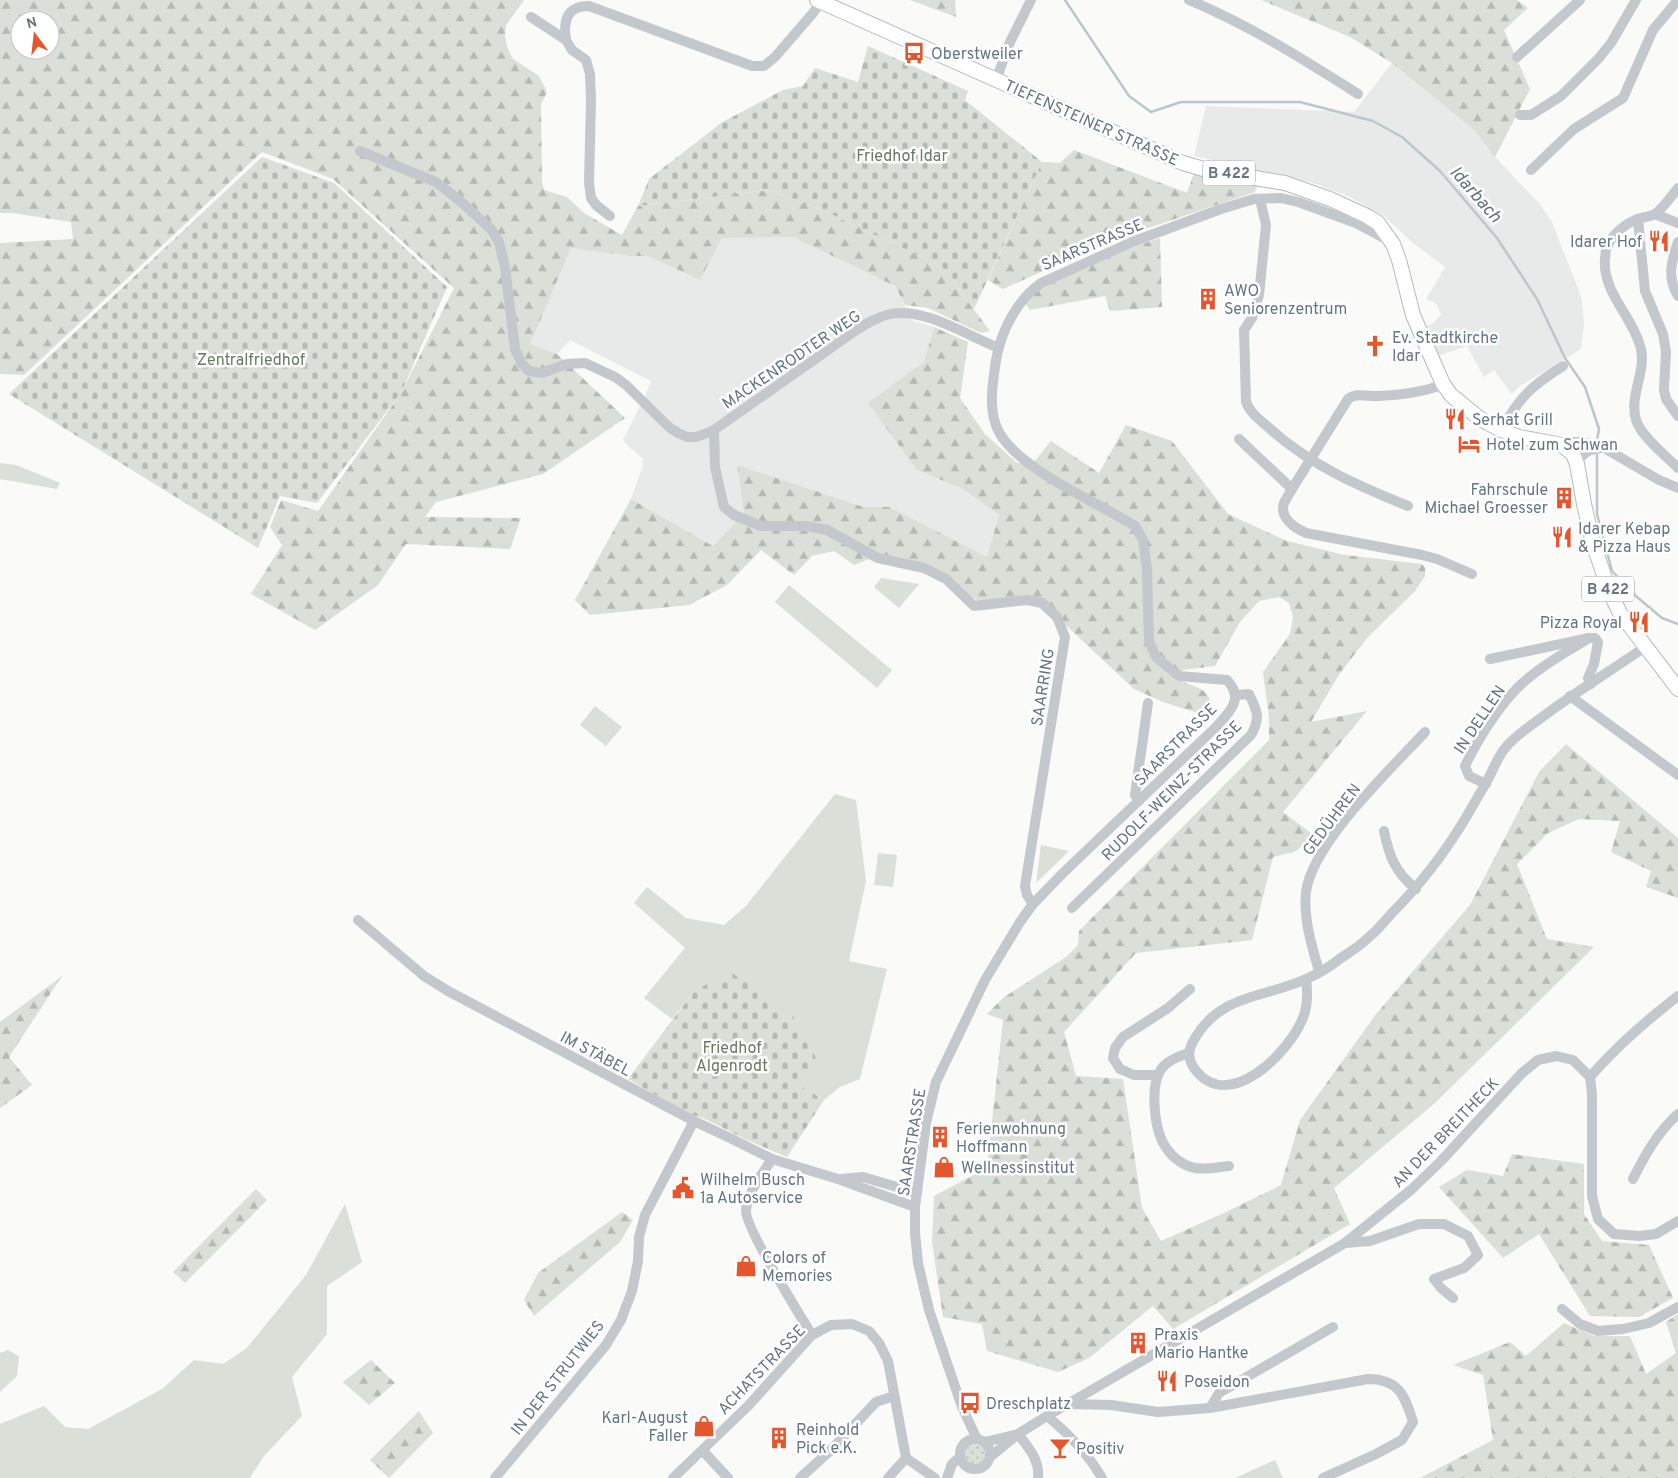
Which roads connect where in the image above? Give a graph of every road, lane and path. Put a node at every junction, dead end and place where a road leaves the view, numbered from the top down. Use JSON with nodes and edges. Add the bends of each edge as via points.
{"nodes":[{"id":1,"x":1031,"y":0,"type":"edge"},
{"id":2,"x":1189,"y":0,"type":"edge"},
{"id":3,"x":1580,"y":0,"type":"edge"},
{"id":4,"x":1636,"y":0,"type":"edge"},
{"id":5,"x":1678,"y":0,"type":"edge"},
{"id":6,"x":819,"y":1,"type":"edge"},
{"id":7,"x":531,"y":17,"type":"dead end"},
{"id":8,"x":566,"y":40,"type":"junction"},
{"id":9,"x":1517,"y":57,"type":"dead end"},
{"id":10,"x":996,"y":80,"type":"junction"},
{"id":11,"x":1358,"y":94,"type":"dead end"},
{"id":12,"x":1520,"y":115,"type":"dead end"},
{"id":13,"x":360,"y":151,"type":"dead end"},
{"id":14,"x":1531,"y":170,"type":"dead end"},
{"id":15,"x":1678,"y":188,"type":"edge"},
{"id":16,"x":1260,"y":199,"type":"junction"},
{"id":17,"x":1655,"y":214,"type":"junction"},
{"id":18,"x":610,"y":216,"type":"dead end"},
{"id":19,"x":1638,"y":219,"type":"junction"},
{"id":20,"x":1678,"y":223,"type":"edge"},
{"id":21,"x":1678,"y":242,"type":"edge"},
{"id":22,"x":1393,"y":244,"type":"junction"},
{"id":23,"x":1678,"y":296,"type":"edge"},
{"id":24,"x":999,"y":348,"type":"junction"},
{"id":25,"x":1563,"y":366,"type":"dead end"},
{"id":26,"x":1443,"y":384,"type":"junction"},
{"id":27,"x":1678,"y":416,"type":"edge"},
{"id":28,"x":714,"y":430,"type":"junction"},
{"id":29,"x":1501,"y":430,"type":"junction"},
{"id":30,"x":1239,"y":439,"type":"dead end"},
{"id":31,"x":1553,"y":442,"type":"junction"},
{"id":32,"x":1582,"y":453,"type":"junction"},
{"id":33,"x":1310,"y":459,"type":"junction"},
{"id":34,"x":1678,"y":468,"type":"edge"},
{"id":35,"x":1678,"y":488,"type":"edge"},
{"id":36,"x":1292,"y":489,"type":"junction"},
{"id":37,"x":1408,"y":506,"type":"dead end"},
{"id":38,"x":1472,"y":574,"type":"dead end"},
{"id":39,"x":1589,"y":638,"type":"junction"},
{"id":40,"x":1645,"y":647,"type":"junction"},
{"id":41,"x":1490,"y":659,"type":"dead end"},
{"id":42,"x":1591,"y":684,"type":"junction"},
{"id":43,"x":1678,"y":689,"type":"edge"},
{"id":44,"x":1236,"y":695,"type":"junction"},
{"id":45,"x":1570,"y":696,"type":"junction"},
{"id":46,"x":1148,"y":702,"type":"dead end"},
{"id":47,"x":1425,"y":732,"type":"dead end"},
{"id":48,"x":1678,"y":775,"type":"edge"},
{"id":49,"x":1486,"y":784,"type":"junction"},
{"id":50,"x":1139,"y":800,"type":"junction"},
{"id":51,"x":1384,"y":831,"type":"dead end"},
{"id":52,"x":1416,"y":889,"type":"junction"},
{"id":53,"x":1033,"y":904,"type":"junction"},
{"id":54,"x":1072,"y":908,"type":"dead end"},
{"id":55,"x":358,"y":920,"type":"dead end"},
{"id":56,"x":1319,"y":971,"type":"junction"},
{"id":57,"x":1306,"y":979,"type":"junction"},
{"id":58,"x":1190,"y":989,"type":"dead end"},
{"id":59,"x":1678,"y":996,"type":"edge"},
{"id":60,"x":1188,"y":1053,"type":"junction"},
{"id":61,"x":1158,"y":1075,"type":"junction"},
{"id":62,"x":1590,"y":1076,"type":"junction"},
{"id":63,"x":1678,"y":1115,"type":"edge"},
{"id":64,"x":694,"y":1121,"type":"junction"},
{"id":65,"x":772,"y":1159,"type":"junction"},
{"id":66,"x":1230,"y":1166,"type":"dead end"},
{"id":67,"x":1633,"y":1179,"type":"dead end"},
{"id":68,"x":838,"y":1180,"type":"junction"},
{"id":69,"x":917,"y":1193,"type":"junction"},
{"id":70,"x":915,"y":1207,"type":"junction"},
{"id":71,"x":1678,"y":1221,"type":"edge"},
{"id":72,"x":1345,"y":1243,"type":"junction"},
{"id":73,"x":1453,"y":1298,"type":"dead end"},
{"id":74,"x":1678,"y":1307,"type":"edge"},
{"id":75,"x":1562,"y":1309,"type":"dead end"},
{"id":76,"x":1333,"y":1327,"type":"dead end"},
{"id":77,"x":812,"y":1335,"type":"junction"},
{"id":78,"x":894,"y":1396,"type":"junction"},
{"id":79,"x":1068,"y":1404,"type":"junction"},
{"id":80,"x":962,"y":1407,"type":"junction"},
{"id":81,"x":1210,"y":1408,"type":"junction"},
{"id":82,"x":1047,"y":1416,"type":"junction"},
{"id":83,"x":1018,"y":1434,"type":"junction"},
{"id":84,"x":981,"y":1441,"type":"junction"},
{"id":85,"x":965,"y":1442,"type":"junction"},
{"id":86,"x":703,"y":1451,"type":"junction"},
{"id":87,"x":906,"y":1458,"type":"junction"},
{"id":88,"x":988,"y":1461,"type":"junction"},
{"id":89,"x":969,"y":1467,"type":"edge"},
{"id":90,"x":1101,"y":1477,"type":"edge"},
{"id":91,"x":495,"y":1478,"type":"edge"},
{"id":92,"x":673,"y":1478,"type":"edge"},
{"id":93,"x":728,"y":1478,"type":"edge"},
{"id":94,"x":800,"y":1478,"type":"edge"},
{"id":95,"x":888,"y":1478,"type":"edge"},
{"id":96,"x":934,"y":1478,"type":"edge"},
{"id":97,"x":947,"y":1478,"type":"edge"},
{"id":98,"x":952,"y":1478,"type":"edge"},
{"id":99,"x":985,"y":1478,"type":"edge"},
{"id":100,"x":1038,"y":1478,"type":"edge"},
{"id":101,"x":1322,"y":1478,"type":"edge"}],
"edges":[{"from":1,"to":10,"type":"street"},
{"from":2,"to":11,"type":"street","via":[[1268,38]]},
{"from":3,"to":9,"type":"street"},
{"from":4,"to":12,"type":"street","via":[[1611,43],[1561,96],[1531,115]]},
{"from":5,"to":14,"type":"street","via":[[1653,30],[1623,98],[1574,129]]},
{"from":6,"to":8,"type":"street","via":[[813,14],[764,66],[752,66],[589,6],[569,13],[564,28]]},
{"from":6,"to":10,"type":"main road","name":"TIEFENSTEINER STRASSE","number":"B 422"},
{"from":7,"to":8,"type":"street"},
{"from":8,"to":18,"type":"street","via":[[572,50],[586,60],[590,74],[591,198]]},
{"from":10,"to":22,"type":"main road","name":"TIEFENSTEINER STRASSE","number":"B 422","via":[[1183,163],[1284,183],[1330,199],[1374,220]]},
{"from":13,"to":28,"type":"street","name":"MACKENRODTER WEG","via":[[436,182],[491,229],[500,242],[515,350],[529,371],[542,373],[567,364],[585,363],[626,385],[678,433],[695,437]]},
{"from":15,"to":17,"type":"street"},
{"from":16,"to":22,"type":"street","name":"SAARSTRASSE","via":[[1281,198],[1328,212],[1363,226]]},
{"from":16,"to":24,"type":"street","name":"SAARSTRASSE","via":[[1240,202],[1188,221],[1041,283],[1022,300]]},
{"from":16,"to":33,"type":"street","via":[[1266,225],[1259,295],[1252,318],[1244,330],[1246,402],[1249,410],[1268,428]]},
{"from":17,"to":19,"type":"street"},
{"from":17,"to":20,"type":"street"},
{"from":19,"to":27,"type":"street","via":[[1645,291],[1663,334],[1666,351],[1664,390],[1666,399]]},
{"from":19,"to":34,"type":"street","via":[[1615,234],[1606,248],[1604,267],[1613,296],[1633,330],[1643,360],[1636,394],[1636,422]]},
{"from":21,"to":23,"type":"street","via":[[1670,271]]},
{"from":22,"to":26,"type":"main road","number":"B 422","via":[[1413,315]]},
{"from":24,"to":28,"type":"street","name":"MACKENRODTER WEG","via":[[922,316],[901,312],[889,314],[856,331]]},
{"from":24,"to":44,"type":"street","name":"SAARSTRASSE","via":[[993,376],[992,410],[1005,442],[1044,474],[1135,526],[1143,540],[1149,641],[1156,657],[1179,676],[1227,680]]},
{"from":25,"to":29,"type":"street","via":[[1528,391]]},
{"from":26,"to":29,"type":"main road","number":"B 422","via":[[1462,405]]},
{"from":26,"to":33,"type":"street","via":[[1392,395],[1352,396]]},
{"from":28,"to":53,"type":"street","name":"SAARRING","via":[[715,468],[724,506],[734,515],[762,526],[806,526],[827,530],[878,558],[924,568],[946,578],[974,606],[1027,600],[1042,603],[1057,617],[1065,637],[1026,886]]},
{"from":29,"to":31,"type":"main road","number":"B 422"},
{"from":30,"to":36,"type":"street"},
{"from":31,"to":32,"type":"street"},
{"from":31,"to":32,"type":"main road","number":"B 422","via":[[1568,449],[1575,457]]},
{"from":32,"to":35,"type":"street","via":[[1604,448]]},
{"from":32,"to":40,"type":"main road","number":"B 422","via":[[1584,504],[1593,543],[1620,613]]},
{"from":33,"to":36,"type":"street"},
{"from":33,"to":37,"type":"street","via":[[1334,474]]},
{"from":36,"to":38,"type":"street","via":[[1284,512],[1288,521],[1306,533],[1422,555]]},
{"from":39,"to":41,"type":"street"},
{"from":39,"to":42,"type":"street","via":[[1598,642],[1588,678]]},
{"from":39,"to":49,"type":"street","name":"IN DELLEN","via":[[1530,676],[1507,699],[1465,766],[1469,776]]},
{"from":40,"to":42,"type":"street"},
{"from":40,"to":43,"type":"main road","number":"B 422"},
{"from":42,"to":45,"type":"street"},
{"from":44,"to":50,"type":"street","name":"SAARSTRASSE","via":[[1227,715]]},
{"from":44,"to":54,"type":"street","name":"RUDOLF-WEINZ-STRASSE","via":[[1249,694],[1258,716],[1252,735]]},
{"from":45,"to":48,"type":"street"},
{"from":45,"to":49,"type":"street","via":[[1504,749]]},
{"from":46,"to":50,"type":"street","via":[[1135,795]]},
{"from":47,"to":56,"type":"street","name":"GEDÜHREN","via":[[1351,812],[1313,866],[1306,892],[1307,920]]},
{"from":49,"to":52,"type":"street","via":[[1453,839]]},
{"from":50,"to":53,"type":"street","name":"SAARSTRASSE"},
{"from":51,"to":52,"type":"street","via":[[1388,853],[1398,872]]},
{"from":52,"to":56,"type":"street","via":[[1368,939]]},
{"from":53,"to":69,"type":"street","name":"SAARSTRASSE","via":[[985,980],[936,1082],[926,1123]]},
{"from":55,"to":64,"type":"street","name":"IM STÄBEL","via":[[424,976],[448,991]]},
{"from":56,"to":57,"type":"street"},
{"from":57,"to":60,"type":"street","via":[[1250,996],[1220,1010],[1200,1029]]},
{"from":57,"to":60,"type":"street","via":[[1307,1004],[1297,1030],[1284,1048],[1250,1078],[1227,1086],[1209,1082],[1195,1070]]},
{"from":58,"to":61,"type":"street","via":[[1123,1038],[1115,1048],[1113,1058],[1120,1069],[1134,1075]]},
{"from":59,"to":62,"type":"street","via":[[1635,1030]]},
{"from":60,"to":61,"type":"street","via":[[1172,1060]]},
{"from":61,"to":66,"type":"street","via":[[1156,1116],[1167,1150],[1176,1160],[1195,1168]]},
{"from":62,"to":71,"type":"street","via":[[1592,1196],[1598,1219],[1614,1234],[1639,1236],[1656,1234]]},
{"from":62,"to":72,"type":"street","name":"AN DER BREITHECK","via":[[1574,1060],[1556,1056],[1538,1060],[1412,1189]]},
{"from":63,"to":67,"type":"street","via":[[1662,1129]]},
{"from":64,"to":65,"type":"street","name":"IM STÄBEL"},
{"from":64,"to":91,"type":"street","name":"IN DER STRUTWIES","via":[[645,1215],[632,1291],[621,1320],[606,1345]]},
{"from":65,"to":68,"type":"street","name":"IM STÄBEL"},
{"from":65,"to":77,"type":"street","via":[[748,1196],[745,1213]]},
{"from":68,"to":69,"type":"street","name":"IM STÄBEL","via":[[863,1178]]},
{"from":68,"to":70,"type":"street","name":"IM STÄBEL"},
{"from":69,"to":70,"type":"street","name":"SAARSTRASSE"},
{"from":70,"to":80,"type":"street","name":"SAARSTRASSE","via":[[918,1264],[924,1292]]},
{"from":72,"to":73,"type":"street","via":[[1370,1241],[1419,1224],[1444,1224],[1468,1236],[1478,1255],[1464,1268],[1434,1279]]},
{"from":72,"to":79,"type":"street","name":"AN DER BREITHECK"},
{"from":74,"to":75,"type":"street","via":[[1649,1323],[1598,1331],[1580,1324]]},
{"from":76,"to":81,"type":"street","via":[[1219,1393]]},
{"from":77,"to":78,"type":"street","name":"ACHATSTRASSE","via":[[831,1325],[852,1324],[869,1331],[880,1343],[888,1362]]},
{"from":77,"to":86,"type":"street","name":"ACHATSTRASSE"},
{"from":78,"to":87,"type":"street","name":"ACHATSTRASSE"},
{"from":78,"to":94,"type":"street","via":[[876,1402]]},
{"from":79,"to":81,"type":"street","via":[[1111,1404],[1158,1412]]},
{"from":79,"to":82,"type":"street","name":"AN DER BREITHECK"},
{"from":80,"to":84,"type":"street","name":"SAARSTRASSE"},
{"from":80,"to":85,"type":"street","name":"SAARSTRASSE"},
{"from":81,"to":101,"type":"street","via":[[1368,1379],[1383,1379],[1396,1387],[1407,1402],[1413,1422],[1402,1440]]},
{"from":82,"to":83,"type":"street","name":"AN DER BREITHECK"},
{"from":82,"to":90,"type":"street","via":[[1089,1457]]},
{"from":83,"to":84,"type":"street","name":"AN DER BREITHECK"},
{"from":83,"to":88,"type":"street","name":"AN DER BREITHECK"},
{"from":83,"to":100,"type":"street","via":[[1034,1457]]},
{"from":84,"to":85,"type":"street","via":[[971,1439]]},
{"from":84,"to":88,"type":"street","via":[[989,1449]]},
{"from":85,"to":89,"type":"street","via":[[960,1449]]},
{"from":86,"to":92,"type":"street","name":"ACHATSTRASSE"},
{"from":86,"to":93,"type":"street"},
{"from":87,"to":95,"type":"street"},
{"from":87,"to":96,"type":"street"},
{"from":88,"to":89,"type":"street","via":[[980,1469]]},
{"from":88,"to":99,"type":"street"},
{"from":89,"to":97,"type":"street","via":[[952,1464]]},
{"from":89,"to":98,"type":"street"}]}
